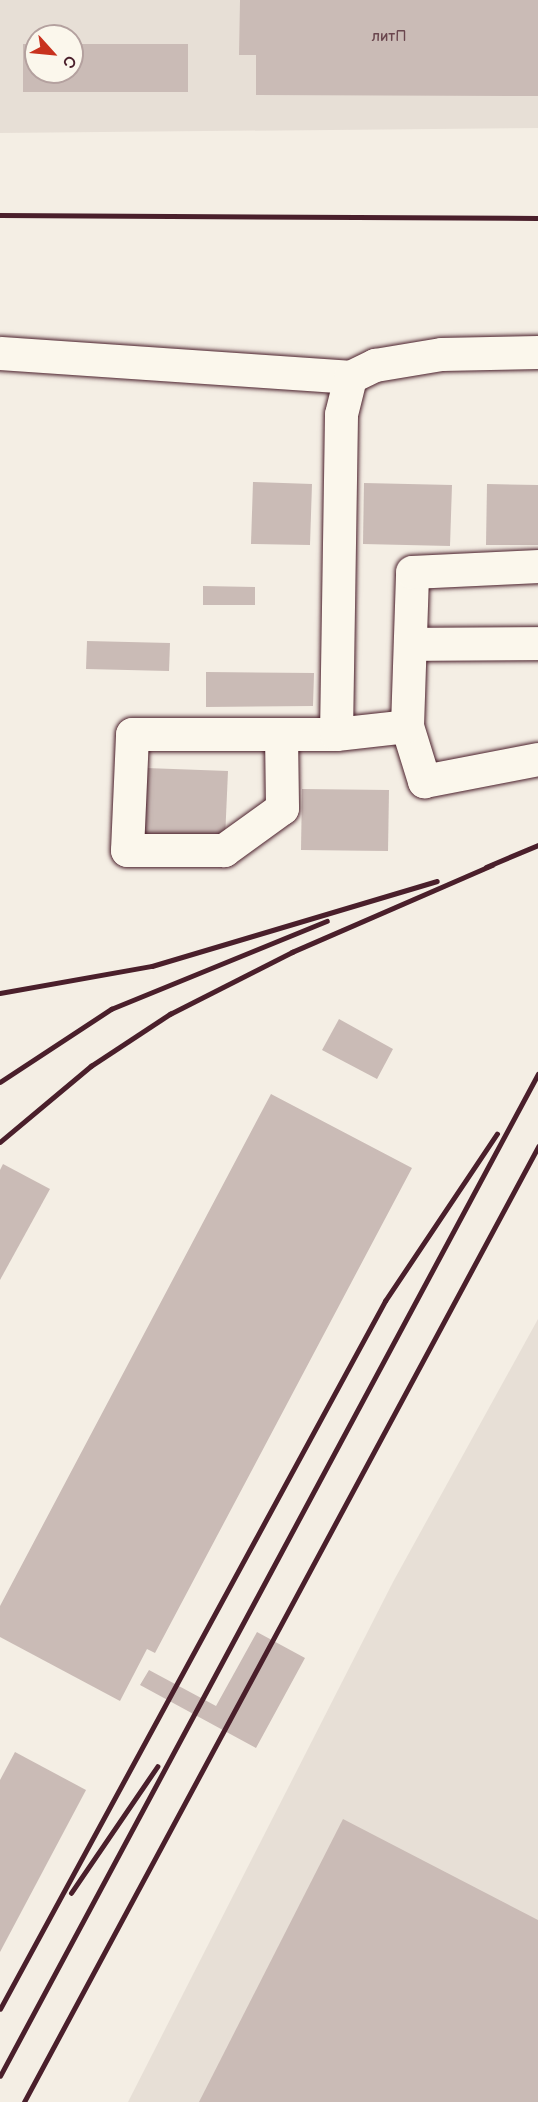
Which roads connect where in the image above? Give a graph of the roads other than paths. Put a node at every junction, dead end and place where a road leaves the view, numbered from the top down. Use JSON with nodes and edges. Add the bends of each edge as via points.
{"nodes":[{"id":1,"x":538,"y":352,"type":"edge"},
{"id":2,"x":0,"y":353,"type":"edge"},
{"id":3,"x":350,"y":377,"type":"junction"},
{"id":4,"x":538,"y":566,"type":"edge"},
{"id":5,"x":538,"y":643,"type":"edge"},
{"id":6,"x":410,"y":644,"type":"junction"},
{"id":7,"x":407,"y":726,"type":"junction"},
{"id":8,"x":282,"y":734,"type":"junction"},
{"id":9,"x":336,"y":734,"type":"junction"},
{"id":10,"x":538,"y":759,"type":"edge"}],
"edges":[{"from":1,"to":3,"type":"lane","via":[[441,354],[375,364]]},
{"from":2,"to":3,"type":"lane"},
{"from":3,"to":9,"type":"lane","via":[[341,414]]},
{"from":4,"to":6,"type":"lane","via":[[412,572]]},
{"from":5,"to":6,"type":"lane"},
{"from":6,"to":7,"type":"lane"},
{"from":7,"to":9,"type":"lane"},
{"from":7,"to":10,"type":"lane","via":[[424,781]]},
{"from":8,"to":8,"type":"lane","via":[[132,734],[127,850],[224,850],[282,808]]},
{"from":8,"to":9,"type":"lane"}]}
